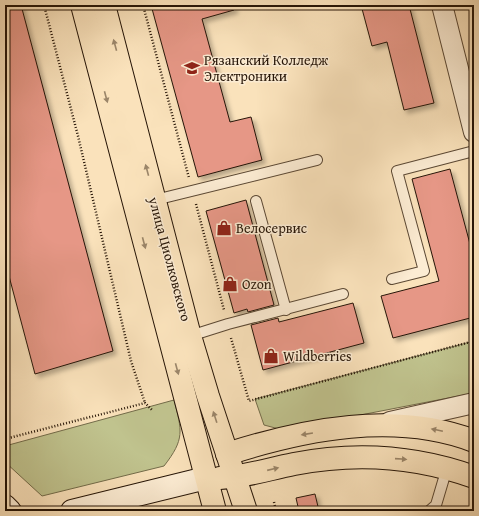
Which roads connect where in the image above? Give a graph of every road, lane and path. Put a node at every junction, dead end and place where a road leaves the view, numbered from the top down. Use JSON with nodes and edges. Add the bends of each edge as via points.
{"nodes":[{"id":1,"x":44,"y":5,"type":"edge"},
{"id":2,"x":82,"y":5,"type":"edge"},
{"id":3,"x":104,"y":5,"type":"edge"},
{"id":4,"x":442,"y":5,"type":"edge"},
{"id":5,"x":474,"y":132,"type":"edge"},
{"id":6,"x":474,"y":151,"type":"edge"},
{"id":7,"x":317,"y":160,"type":"dead end"},
{"id":8,"x":155,"y":200,"type":"junction"},
{"id":9,"x":256,"y":201,"type":"dead end"},
{"id":10,"x":392,"y":279,"type":"dead end"},
{"id":11,"x":343,"y":294,"type":"dead end"},
{"id":12,"x":286,"y":310,"type":"junction"},
{"id":13,"x":190,"y":336,"type":"junction"},
{"id":14,"x":474,"y":341,"type":"edge"},
{"id":15,"x":244,"y":387,"type":"dead end"},
{"id":16,"x":145,"y":403,"type":"junction"},
{"id":17,"x":474,"y":403,"type":"edge"},
{"id":18,"x":152,"y":410,"type":"dead end"},
{"id":19,"x":378,"y":426,"type":"junction"},
{"id":20,"x":5,"y":438,"type":"edge"},
{"id":21,"x":474,"y":441,"type":"edge"},
{"id":22,"x":227,"y":454,"type":"junction"},
{"id":23,"x":447,"y":468,"type":"junction"},
{"id":24,"x":474,"y":477,"type":"edge"},
{"id":25,"x":206,"y":478,"type":"junction"},
{"id":26,"x":234,"y":478,"type":"junction"},
{"id":27,"x":274,"y":502,"type":"dead end"},
{"id":28,"x":5,"y":506,"type":"edge"},
{"id":29,"x":10,"y":511,"type":"edge"},
{"id":30,"x":72,"y":511,"type":"edge"},
{"id":31,"x":216,"y":511,"type":"edge"},
{"id":32,"x":246,"y":511,"type":"edge"},
{"id":33,"x":276,"y":511,"type":"edge"},
{"id":34,"x":429,"y":511,"type":"edge"}],
"edges":[{"from":1,"to":16,"type":"path","via":[[131,361]]},
{"from":2,"to":25,"type":"main road","name":"улица Циолковского","one_way":true},
{"from":8,"to":3,"type":"main road","name":"улица Циолковского","one_way":true},
{"from":4,"to":5,"type":"street"},
{"from":6,"to":10,"type":"lane","via":[[397,171],[424,270]]},
{"from":7,"to":8,"type":"lane"},
{"from":8,"to":13,"type":"main road","name":"улица Циолковского"},
{"from":9,"to":12,"type":"lane"},
{"from":11,"to":12,"type":"lane"},
{"from":12,"to":13,"type":"lane"},
{"from":22,"to":13,"type":"main road","name":"улица Циолковского","one_way":true},
{"from":14,"to":15,"type":"path","via":[[249,401]]},
{"from":16,"to":18,"type":"path"},
{"from":16,"to":20,"type":"path"},
{"from":17,"to":19,"type":"street"},
{"from":21,"to":19,"type":"main road","one_way":true,"via":[[422,427]]},
{"from":19,"to":22,"type":"main road","one_way":true,"via":[[285,437]]},
{"from":22,"to":25,"type":"main road"},
{"from":22,"to":26,"type":"main road","name":"улица Циолковского"},
{"from":23,"to":24,"type":"main road"},
{"from":26,"to":23,"type":"main road","one_way":true,"via":[[294,464],[335,458],[374,457],[411,460]]},
{"from":23,"to":34,"type":"lane","via":[[436,506]]},
{"from":25,"to":26,"type":"main road"},
{"from":25,"to":30,"type":"street"},
{"from":25,"to":31,"type":"main road","name":"улица Циолковского"},
{"from":26,"to":32,"type":"main road","name":"улица Циолковского"},
{"from":27,"to":33,"type":"path"},
{"from":28,"to":29,"type":"street"}]}
